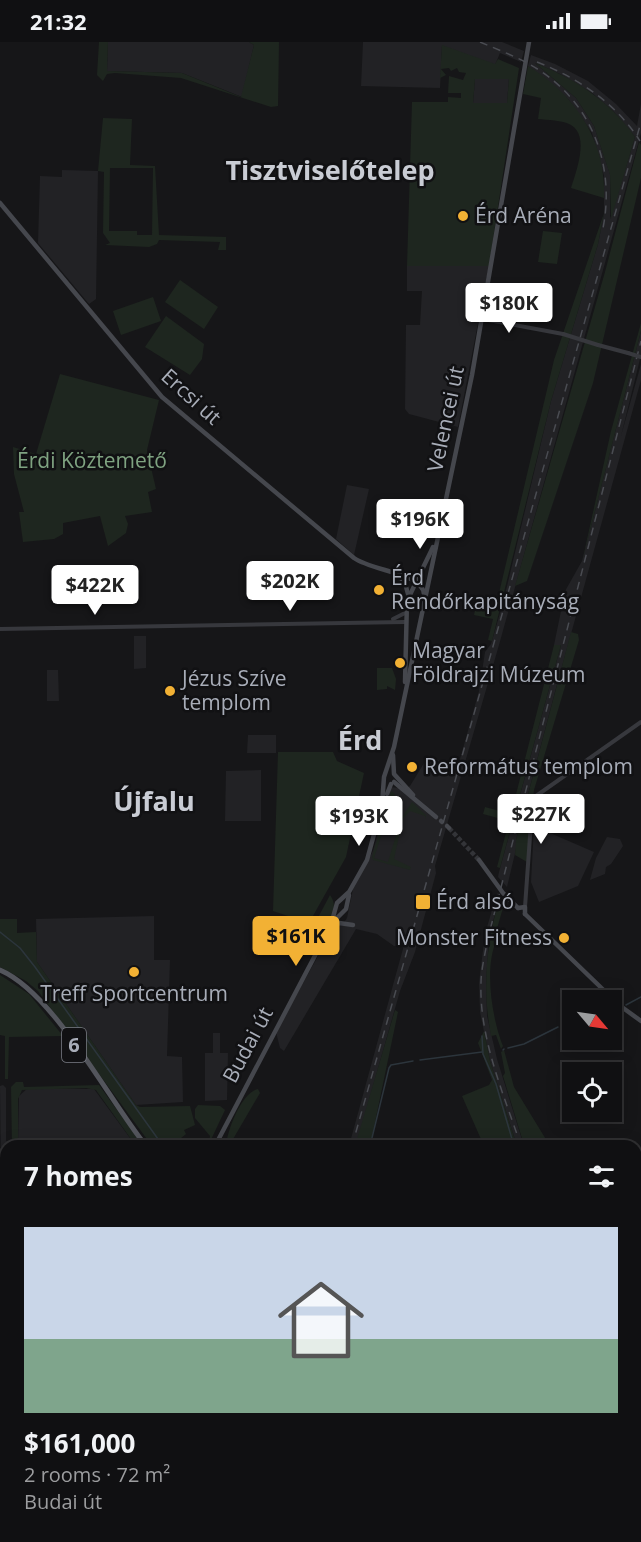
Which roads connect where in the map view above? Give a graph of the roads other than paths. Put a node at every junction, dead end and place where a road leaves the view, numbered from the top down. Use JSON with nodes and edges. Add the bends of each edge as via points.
{"nodes":[{"id":1,"x":529,"y":42,"type":"edge"},
{"id":2,"x":0,"y":203,"type":"edge"},
{"id":3,"x":483,"y":319,"type":"junction"},
{"id":4,"x":641,"y":357,"type":"edge"},
{"id":5,"x":437,"y":538,"type":"junction"},
{"id":6,"x":422,"y":570,"type":"junction"},
{"id":7,"x":396,"y":574,"type":"junction"},
{"id":8,"x":404,"y":576,"type":"junction"},
{"id":9,"x":416,"y":580,"type":"junction"},
{"id":10,"x":411,"y":588,"type":"junction"},
{"id":11,"x":424,"y":591,"type":"junction"},
{"id":12,"x":408,"y":596,"type":"junction"},
{"id":13,"x":424,"y":599,"type":"junction"},
{"id":14,"x":405,"y":613,"type":"junction"},
{"id":15,"x":390,"y":620,"type":"junction"},
{"id":16,"x":405,"y":622,"type":"junction"},
{"id":17,"x":420,"y":622,"type":"junction"},
{"id":18,"x":0,"y":629,"type":"edge"},
{"id":19,"x":404,"y":697,"type":"junction"},
{"id":20,"x":641,"y":722,"type":"edge"},
{"id":21,"x":394,"y":747,"type":"junction"},
{"id":22,"x":387,"y":773,"type":"junction"},
{"id":23,"x":392,"y":780,"type":"junction"},
{"id":24,"x":436,"y":817,"type":"dead end"},
{"id":25,"x":479,"y":860,"type":"tunnel mouth"},
{"id":26,"x":344,"y":902,"type":"junction"},
{"id":27,"x":525,"y":906,"type":"junction"},
{"id":28,"x":518,"y":908,"type":"junction"},
{"id":29,"x":339,"y":910,"type":"junction"},
{"id":30,"x":525,"y":914,"type":"junction"},
{"id":31,"x":353,"y":925,"type":"dead end"},
{"id":32,"x":322,"y":943,"type":"junction"},
{"id":33,"x":0,"y":970,"type":"edge"},
{"id":34,"x":641,"y":1021,"type":"edge"},
{"id":35,"x":142,"y":1140,"type":"edge"},
{"id":36,"x":218,"y":1140,"type":"edge"}],
"edges":[{"from":1,"to":3,"type":"main road","name":"Velencei út"},
{"from":2,"to":7,"type":"main road","name":"Ercsi út","via":[[162,397],[354,558]]},
{"from":3,"to":4,"type":"street","bridge":true,"via":[[538,328]]},
{"from":3,"to":5,"type":"main road","name":"Velencei út"},
{"from":5,"to":6,"type":"main road"},
{"from":5,"to":13,"type":"main road"},
{"from":6,"to":8,"type":"main road"},
{"from":6,"to":9,"type":"main road"},
{"from":7,"to":8,"type":"main road","name":"Ercsi út"},
{"from":7,"to":12,"type":"main road","via":[[405,583]]},
{"from":8,"to":9,"type":"main road","name":"Ercsi út"},
{"from":9,"to":10,"type":"main road"},
{"from":9,"to":11,"type":"main road"},
{"from":10,"to":11,"type":"main road","via":[[418,586]]},
{"from":10,"to":12,"type":"main road"},
{"from":11,"to":13,"type":"main road"},
{"from":12,"to":14,"type":"main road"},
{"from":13,"to":17,"type":"main road"},
{"from":14,"to":15,"type":"street"},
{"from":14,"to":16,"type":"main road"},
{"from":15,"to":16,"type":"street"},
{"from":15,"to":18,"type":"street"},
{"from":16,"to":17,"type":"main road"},
{"from":16,"to":19,"type":"main road"},
{"from":17,"to":19,"type":"main road"},
{"from":19,"to":21,"type":"main road","name":"Budai út"},
{"from":20,"to":27,"type":"street","via":[[536,796]]},
{"from":21,"to":22,"type":"main road","name":"Budai út"},
{"from":21,"to":23,"type":"main road","name":"Budai út"},
{"from":22,"to":23,"type":"main road"},
{"from":22,"to":23,"type":"main road","name":"Budai út","via":[[384,777]]},
{"from":23,"to":24,"type":"main road"},
{"from":23,"to":26,"type":"main road","name":"Budai út","via":[[367,860]]},
{"from":25,"to":28,"type":"main road"},
{"from":26,"to":29,"type":"main road","name":"Budai út","via":[[337,903]]},
{"from":26,"to":29,"type":"main road","name":"Budai út","via":[[346,909]]},
{"from":27,"to":28,"type":"main road"},
{"from":27,"to":30,"type":"main road"},
{"from":28,"to":30,"type":"main road","via":[[519,914]]},
{"from":29,"to":32,"type":"main road","name":"Budai út"},
{"from":30,"to":34,"type":"main road"},
{"from":31,"to":32,"type":"main road","via":[[339,923]]},
{"from":32,"to":36,"type":"main road","name":"Budai út"},
{"from":33,"to":35,"type":"main road","number":"6","via":[[22,982],[45,1006]]}]}
